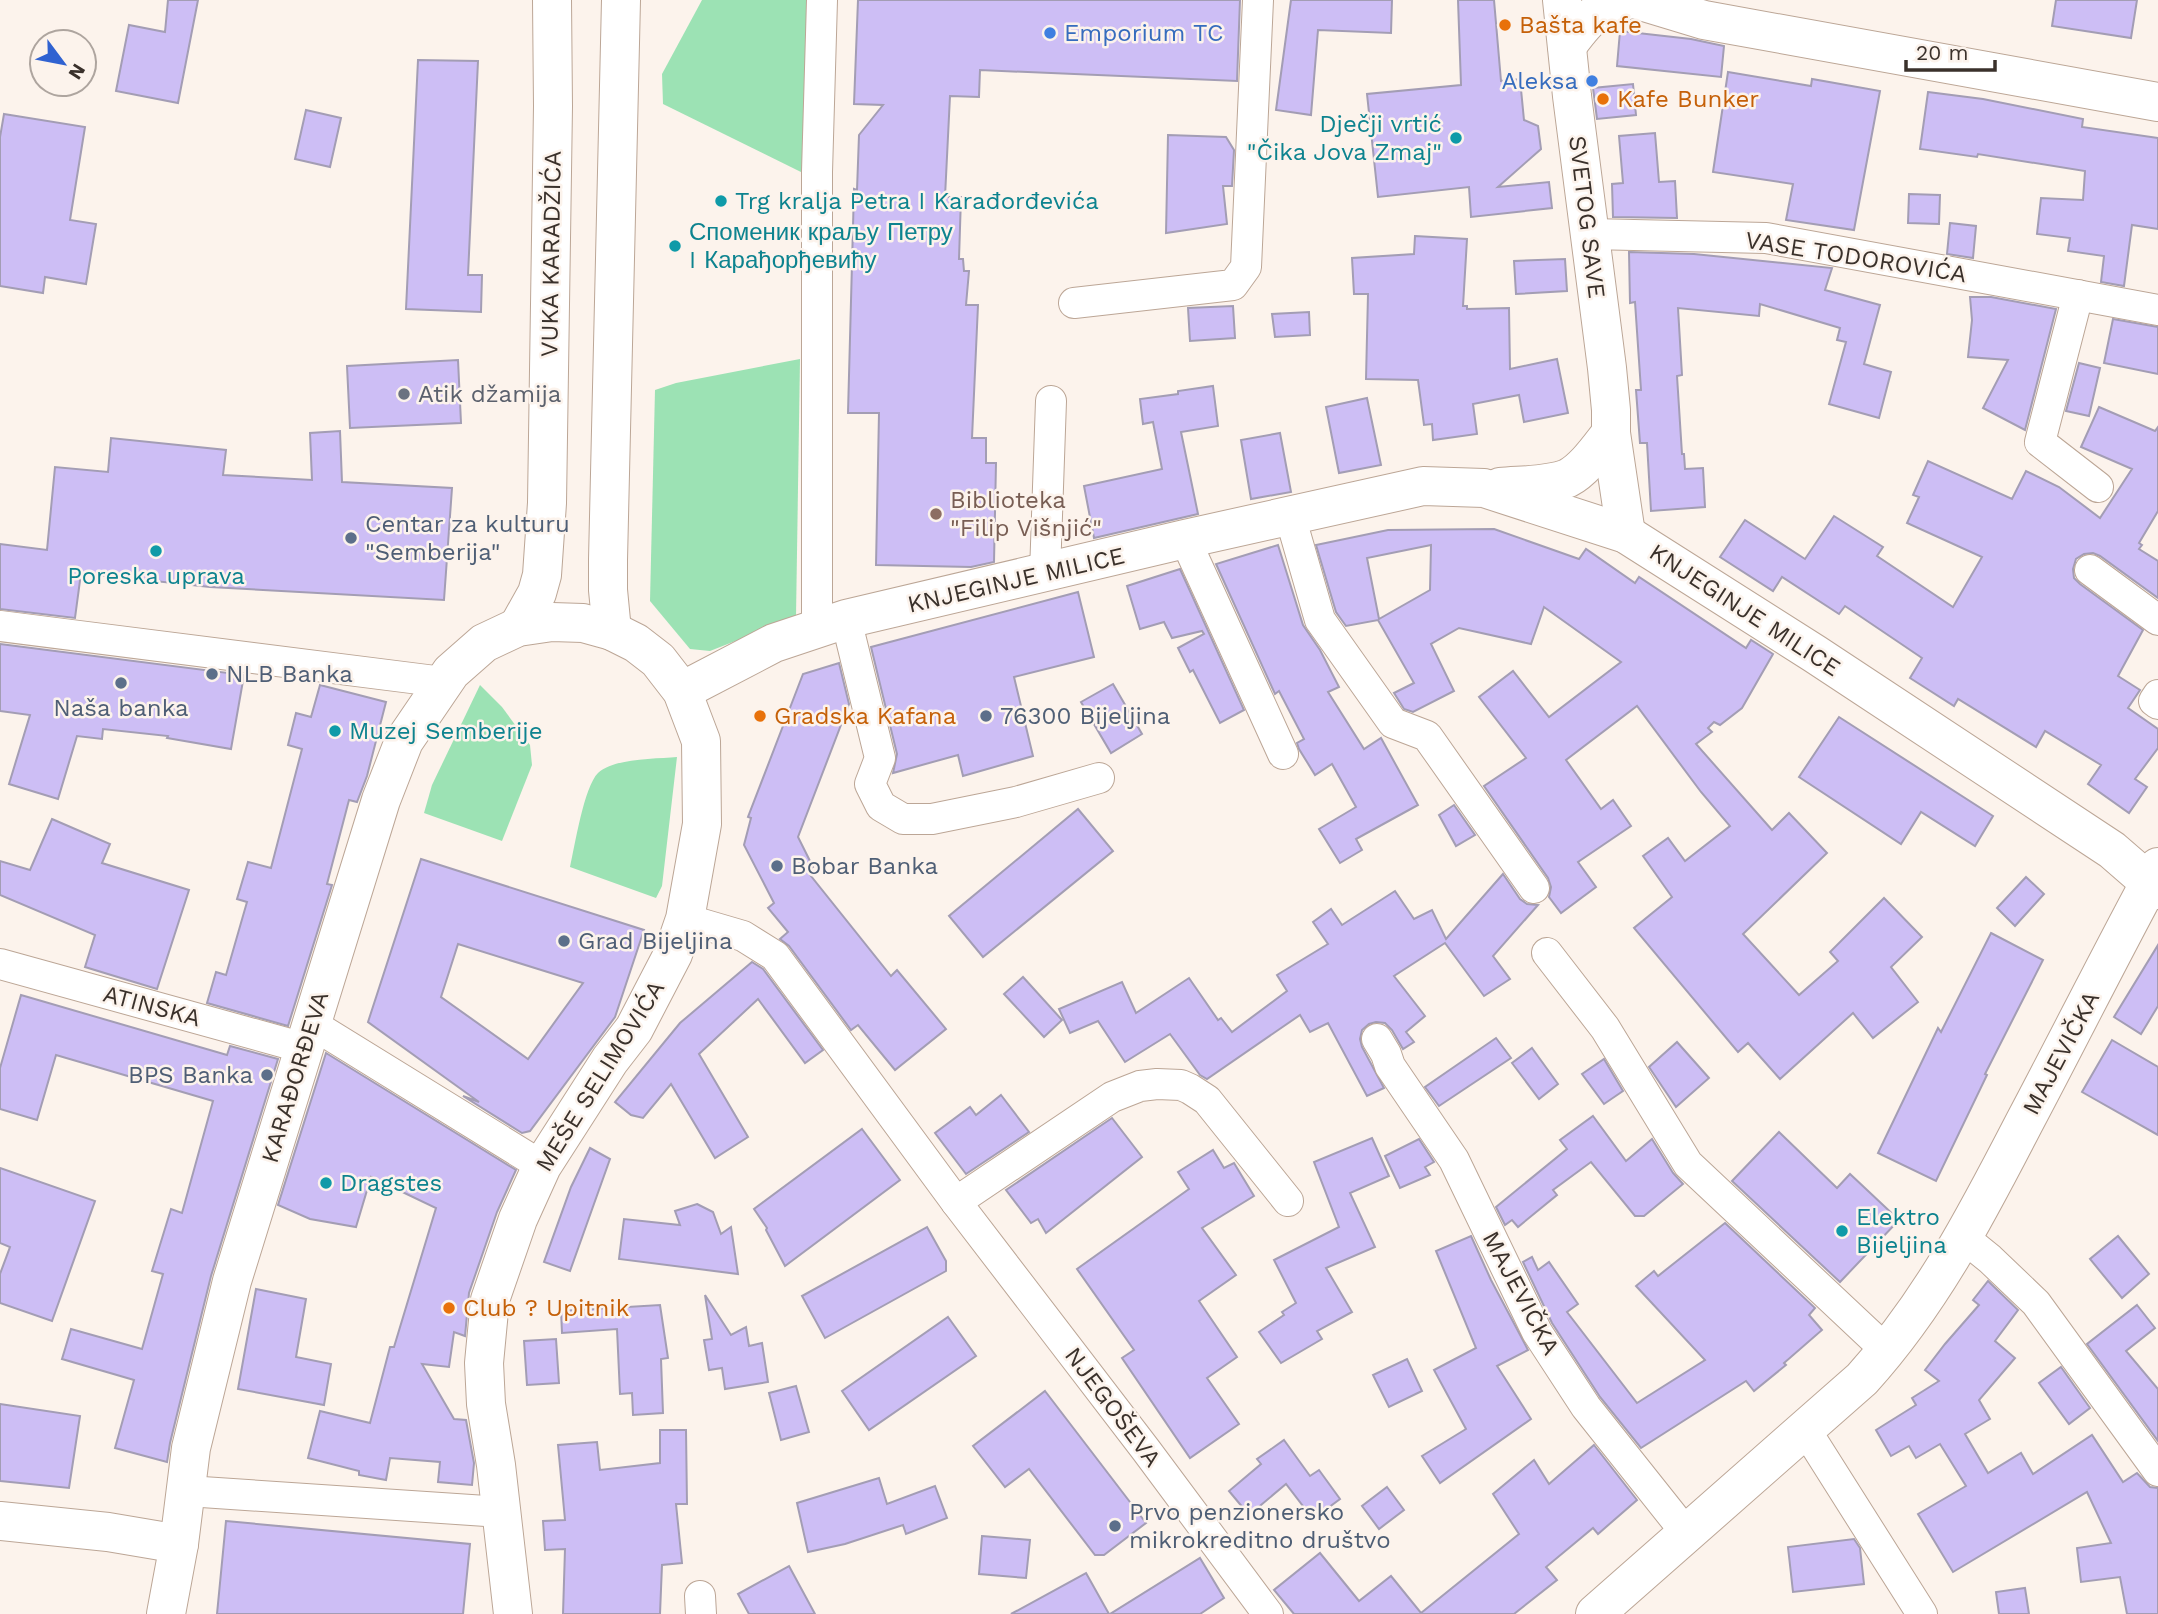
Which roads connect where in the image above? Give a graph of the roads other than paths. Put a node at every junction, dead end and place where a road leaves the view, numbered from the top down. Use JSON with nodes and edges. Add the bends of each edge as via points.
{"nodes":[{"id":1,"x":552,"y":0,"type":"edge"},
{"id":2,"x":621,"y":0,"type":"edge"},
{"id":3,"x":822,"y":0,"type":"edge"},
{"id":4,"x":1258,"y":0,"type":"edge"},
{"id":5,"x":1562,"y":0,"type":"edge"},
{"id":6,"x":1628,"y":0,"type":"edge"},
{"id":7,"x":1638,"y":0,"type":"edge"},
{"id":8,"x":1567,"y":46,"type":"junction"},
{"id":9,"x":2158,"y":102,"type":"edge"},
{"id":10,"x":1590,"y":234,"type":"junction"},
{"id":11,"x":2078,"y":295,"type":"junction"},
{"id":12,"x":1074,"y":303,"type":"dead end"},
{"id":13,"x":2158,"y":310,"type":"edge"},
{"id":14,"x":1051,"y":401,"type":"dead end"},
{"id":15,"x":1611,"y":433,"type":"junction"},
{"id":16,"x":2098,"y":487,"type":"dead end"},
{"id":17,"x":1484,"y":488,"type":"junction"},
{"id":18,"x":1290,"y":516,"type":"junction"},
{"id":19,"x":1626,"y":534,"type":"junction"},
{"id":20,"x":1185,"y":540,"type":"junction"},
{"id":21,"x":2090,"y":570,"type":"dead end"},
{"id":22,"x":1045,"y":573,"type":"junction"},
{"id":23,"x":2158,"y":620,"type":"edge"},
{"id":24,"x":535,"y":624,"type":"junction"},
{"id":25,"x":832,"y":624,"type":"junction"},
{"id":26,"x":0,"y":625,"type":"edge"},
{"id":27,"x":612,"y":631,"type":"junction"},
{"id":28,"x":443,"y":682,"type":"junction"},
{"id":29,"x":682,"y":691,"type":"junction"},
{"id":30,"x":2158,"y":695,"type":"edge"},
{"id":31,"x":2158,"y":704,"type":"edge"},
{"id":32,"x":1283,"y":754,"type":"dead end"},
{"id":33,"x":1099,"y":778,"type":"dead end"},
{"id":34,"x":2155,"y":880,"type":"edge"},
{"id":35,"x":1534,"y":888,"type":"dead end"},
{"id":36,"x":685,"y":919,"type":"junction"},
{"id":37,"x":1547,"y":953,"type":"dead end"},
{"id":38,"x":0,"y":964,"type":"edge"},
{"id":39,"x":308,"y":1036,"type":"junction"},
{"id":40,"x":1377,"y":1039,"type":"dead end"},
{"id":41,"x":542,"y":1166,"type":"junction"},
{"id":42,"x":956,"y":1202,"type":"junction"},
{"id":43,"x":1288,"y":1202,"type":"dead end"},
{"id":44,"x":1964,"y":1238,"type":"junction"},
{"id":45,"x":1887,"y":1351,"type":"junction"},
{"id":46,"x":1805,"y":1429,"type":"junction"},
{"id":47,"x":2158,"y":1471,"type":"edge"},
{"id":48,"x":187,"y":1491,"type":"junction"},
{"id":49,"x":501,"y":1512,"type":"junction"},
{"id":50,"x":0,"y":1521,"type":"edge"},
{"id":51,"x":1687,"y":1534,"type":"junction"},
{"id":52,"x":179,"y":1544,"type":"junction"},
{"id":53,"x":166,"y":1614,"type":"edge"},
{"id":54,"x":513,"y":1614,"type":"edge"},
{"id":55,"x":1268,"y":1614,"type":"edge"},
{"id":56,"x":1595,"y":1614,"type":"edge"},
{"id":57,"x":1922,"y":1614,"type":"edge"}],
"edges":[{"from":1,"to":24,"type":"main road","name":"VUKA KARADŽIĆA","via":[[547,503]]},
{"from":2,"to":27,"type":"main road","via":[[608,559]]},
{"from":3,"to":25,"type":"street","via":[[817,172]]},
{"from":4,"to":12,"type":"street","via":[[1246,267],[1240,278],[1233,285]]},
{"from":5,"to":8,"type":"main road","name":"SVETOG SAVE"},
{"from":6,"to":8,"type":"main road","via":[[1588,19]]},
{"from":7,"to":9,"type":"main road","via":[[1704,20]]},
{"from":8,"to":10,"type":"main road","name":"SVETOG SAVE"},
{"from":10,"to":11,"type":"street","name":"VASE TODOROVIĆA","via":[[1766,238]]},
{"from":10,"to":15,"type":"main road","name":"SVETOG SAVE"},
{"from":11,"to":13,"type":"street","name":"VASE TODOROVIĆA"},
{"from":11,"to":16,"type":"street","via":[[2040,442]]},
{"from":14,"to":22,"type":"street"},
{"from":15,"to":17,"type":"main road","via":[[1568,478]]},
{"from":15,"to":19,"type":"main road","name":"SVETOG SAVE"},
{"from":17,"to":18,"type":"main road","name":"KNJEGINJE MILICE","via":[[1423,486]]},
{"from":17,"to":19,"type":"main road","name":"KNJEGINJE MILICE"},
{"from":18,"to":20,"type":"main road","name":"KNJEGINJE MILICE"},
{"from":18,"to":35,"type":"street","via":[[1320,620],[1393,723],[1427,736]]},
{"from":19,"to":34,"type":"main road","name":"KNJEGINJE MILICE"},
{"from":20,"to":22,"type":"main road","name":"KNJEGINJE MILICE"},
{"from":20,"to":32,"type":"street"},
{"from":21,"to":23,"type":"street"},
{"from":22,"to":25,"type":"main road","name":"KNJEGINJE MILICE"},
{"from":24,"to":27,"type":"main road","name":"MEŠE SELIMOVIĆA","via":[[583,623]]},
{"from":24,"to":28,"type":"main road","name":"KARAĐORĐEVA","via":[[477,648]]},
{"from":25,"to":29,"type":"main road","name":"KNJEGINJE MILICE","via":[[774,643]]},
{"from":25,"to":33,"type":"street","via":[[880,758],[870,784],[881,806],[903,819],[932,819],[1016,802]]},
{"from":26,"to":28,"type":"street"},
{"from":27,"to":29,"type":"main road","name":"MEŠE SELIMOVIĆA","via":[[658,660]]},
{"from":28,"to":39,"type":"main road","name":"KARAĐORĐEVA","via":[[404,741],[381,800]]},
{"from":29,"to":36,"type":"main road","name":"MEŠE SELIMOVIĆA","via":[[701,741],[702,778],[702,824]]},
{"from":30,"to":31,"type":"street","via":[[2154,701]]},
{"from":34,"to":44,"type":"main road","name":"MAJEVIČKA"},
{"from":36,"to":41,"type":"main road","name":"MEŠE SELIMOVIĆA","via":[[673,954],[634,1029]]},
{"from":36,"to":42,"type":"street","name":"NJEGOŠEVA","via":[[743,936],[775,956]]},
{"from":37,"to":45,"type":"street","via":[[1605,1028],[1688,1164]]},
{"from":38,"to":39,"type":"street","name":"ATINSKA"},
{"from":39,"to":41,"type":"street","name":"ATINSKA"},
{"from":39,"to":48,"type":"main road","name":"KARAĐORĐEVA","via":[[232,1281],[191,1448]]},
{"from":40,"to":51,"type":"street","name":"MAJEVIČKA","via":[[1390,1066],[1454,1160],[1537,1332],[1586,1407]]},
{"from":41,"to":49,"type":"main road","name":"MEŠE SELIMOVIĆA","via":[[490,1300],[485,1390]]},
{"from":42,"to":43,"type":"street","via":[[1112,1097],[1157,1084],[1181,1085],[1207,1100]]},
{"from":42,"to":55,"type":"street","name":"NJEGOŠEVA"},
{"from":44,"to":45,"type":"main road","name":"MAJEVIČKA"},
{"from":44,"to":47,"type":"street","via":[[2036,1303]]},
{"from":45,"to":46,"type":"main road","name":"MAJEVIČKA"},
{"from":46,"to":51,"type":"main road","name":"MAJEVIČKA"},
{"from":46,"to":57,"type":"street"},
{"from":48,"to":49,"type":"street"},
{"from":48,"to":52,"type":"main road","name":"KARAĐORĐEVA"},
{"from":49,"to":54,"type":"main road","name":"MEŠE SELIMOVIĆA"},
{"from":50,"to":52,"type":"main road"},
{"from":51,"to":56,"type":"main road","name":"MAJEVIČKA"},
{"from":52,"to":53,"type":"main road","name":"KARAĐORĐEVA"}]}
